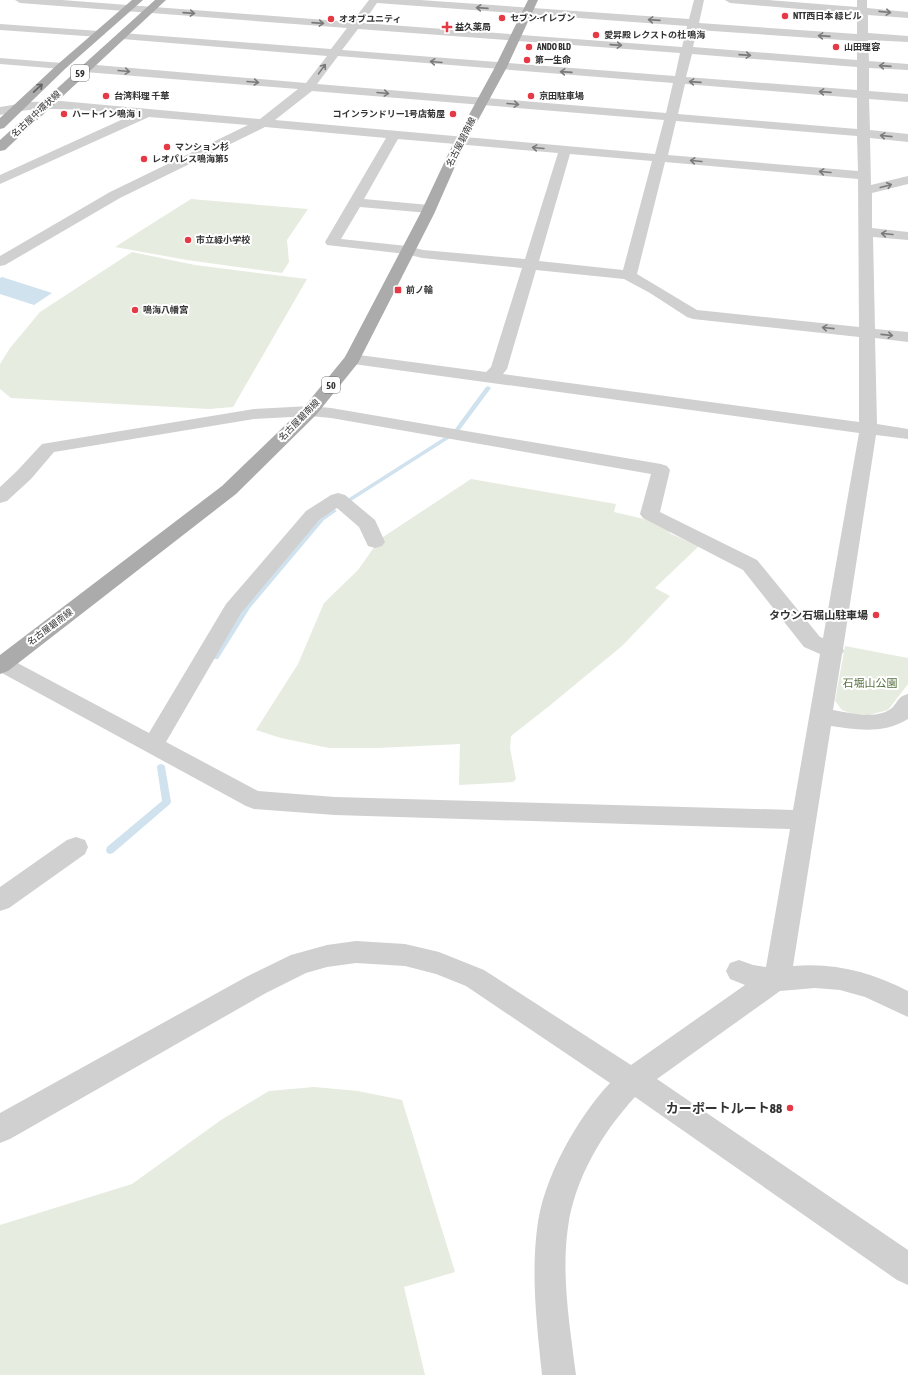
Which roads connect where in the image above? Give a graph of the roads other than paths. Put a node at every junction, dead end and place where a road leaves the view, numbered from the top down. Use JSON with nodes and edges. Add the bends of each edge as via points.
{"nodes":[{"id":1,"x":20,"y":0,"type":"edge"},
{"id":2,"x":138,"y":0,"type":"edge"},
{"id":3,"x":161,"y":0,"type":"edge"},
{"id":4,"x":375,"y":0,"type":"edge"},
{"id":5,"x":699,"y":0,"type":"edge"},
{"id":6,"x":730,"y":0,"type":"edge"},
{"id":7,"x":862,"y":5,"type":"edge"},
{"id":8,"x":531,"y":6,"type":"edge"},
{"id":9,"x":130,"y":8,"type":"junction"},
{"id":10,"x":150,"y":10,"type":"junction"},
{"id":11,"x":908,"y":15,"type":"edge"},
{"id":12,"x":692,"y":25,"type":"junction"},
{"id":13,"x":0,"y":26,"type":"edge"},
{"id":14,"x":354,"y":26,"type":"junction"},
{"id":15,"x":99,"y":34,"type":"junction"},
{"id":16,"x":122,"y":36,"type":"junction"},
{"id":17,"x":863,"y":37,"type":"junction"},
{"id":18,"x":514,"y":38,"type":"junction"},
{"id":19,"x":908,"y":39,"type":"edge"},
{"id":20,"x":686,"y":50,"type":"junction"},
{"id":21,"x":334,"y":53,"type":"junction"},
{"id":22,"x":0,"y":61,"type":"edge"},
{"id":23,"x":862,"y":64,"type":"junction"},
{"id":24,"x":62,"y":66,"type":"junction"},
{"id":25,"x":501,"y":67,"type":"junction"},
{"id":26,"x":908,"y":67,"type":"edge"},
{"id":27,"x":85,"y":68,"type":"junction"},
{"id":28,"x":679,"y":80,"type":"junction"},
{"id":29,"x":309,"y":87,"type":"junction"},
{"id":30,"x":864,"y":95,"type":"junction"},
{"id":31,"x":908,"y":98,"type":"edge"},
{"id":32,"x":0,"y":100,"type":"edge"},
{"id":33,"x":482,"y":101,"type":"junction"},
{"id":34,"x":22,"y":104,"type":"junction"},
{"id":35,"x":46,"y":104,"type":"junction"},
{"id":36,"x":0,"y":110,"type":"edge"},
{"id":37,"x":146,"y":113,"type":"junction"},
{"id":38,"x":670,"y":117,"type":"junction"},
{"id":39,"x":263,"y":123,"type":"junction"},
{"id":40,"x":0,"y":125,"type":"edge"},
{"id":41,"x":864,"y":133,"type":"junction"},
{"id":42,"x":394,"y":134,"type":"junction"},
{"id":43,"x":908,"y":138,"type":"edge"},
{"id":44,"x":463,"y":141,"type":"junction"},
{"id":45,"x":0,"y":148,"type":"edge"},
{"id":46,"x":565,"y":150,"type":"junction"},
{"id":47,"x":660,"y":158,"type":"junction"},
{"id":48,"x":864,"y":176,"type":"junction"},
{"id":49,"x":0,"y":180,"type":"edge"},
{"id":50,"x":908,"y":180,"type":"edge"},
{"id":51,"x":864,"y":191,"type":"junction"},
{"id":52,"x":356,"y":202,"type":"junction"},
{"id":53,"x":429,"y":209,"type":"junction"},
{"id":54,"x":866,"y":232,"type":"junction"},
{"id":55,"x":908,"y":236,"type":"edge"},
{"id":56,"x":407,"y":250,"type":"junction"},
{"id":57,"x":0,"y":262,"type":"edge"},
{"id":58,"x":530,"y":265,"type":"junction"},
{"id":59,"x":629,"y":276,"type":"junction"},
{"id":60,"x":867,"y":333,"type":"junction"},
{"id":61,"x":908,"y":337,"type":"edge"},
{"id":62,"x":352,"y":359,"type":"junction"},
{"id":63,"x":489,"y":378,"type":"junction"},
{"id":64,"x":310,"y":412,"type":"junction"},
{"id":65,"x":868,"y":430,"type":"junction"},
{"id":66,"x":908,"y":434,"type":"edge"},
{"id":67,"x":0,"y":497,"type":"edge"},
{"id":68,"x":375,"y":542,"type":"dead end"},
{"id":69,"x":833,"y":651,"type":"junction"},
{"id":70,"x":1,"y":665,"type":"edge"},
{"id":71,"x":908,"y":702,"type":"edge"},
{"id":72,"x":822,"y":716,"type":"junction"},
{"id":73,"x":153,"y":745,"type":"junction"},
{"id":74,"x":803,"y":820,"type":"junction"},
{"id":75,"x":76,"y":847,"type":"dead end"},
{"id":76,"x":0,"y":901,"type":"edge"},
{"id":77,"x":739,"y":971,"type":"dead end"},
{"id":78,"x":777,"y":978,"type":"junction"},
{"id":79,"x":908,"y":1005,"type":"edge"},
{"id":80,"x":631,"y":1081,"type":"junction"},
{"id":81,"x":0,"y":1129,"type":"edge"},
{"id":82,"x":908,"y":1269,"type":"edge"},
{"id":83,"x":559,"y":1375,"type":"edge"}],
"edges":[{"from":1,"to":9,"type":"street"},
{"from":2,"to":9,"type":"main road","name":"名古屋中環状線","number":"59"},
{"from":3,"to":10,"type":"main road","name":"名古屋中環状線","number":"59"},
{"from":8,"to":4,"type":"street","one_way":true},
{"from":4,"to":14,"type":"street"},
{"from":5,"to":12,"type":"street"},
{"from":6,"to":7,"type":"street"},
{"from":7,"to":11,"type":"street","one_way":true},
{"from":7,"to":17,"type":"street"},
{"from":12,"to":8,"type":"street","one_way":true},
{"from":8,"to":18,"type":"main road","name":"名古屋碧南線","number":"50"},
{"from":9,"to":10,"type":"street"},
{"from":9,"to":15,"type":"main road","name":"名古屋中環状線","number":"59"},
{"from":10,"to":14,"type":"street","one_way":true},
{"from":10,"to":16,"type":"main road","name":"名古屋中環状線","number":"59"},
{"from":17,"to":12,"type":"street","one_way":true},
{"from":12,"to":20,"type":"street"},
{"from":13,"to":15,"type":"street"},
{"from":14,"to":18,"type":"street"},
{"from":14,"to":21,"type":"street"},
{"from":15,"to":24,"type":"main road","name":"名古屋中環状線","number":"59"},
{"from":16,"to":21,"type":"street"},
{"from":16,"to":27,"type":"main road","name":"名古屋中環状線","number":"59"},
{"from":17,"to":19,"type":"street"},
{"from":17,"to":23,"type":"street"},
{"from":18,"to":20,"type":"street","one_way":true},
{"from":18,"to":25,"type":"main road","name":"名古屋碧南線","number":"50"},
{"from":20,"to":23,"type":"street","one_way":true},
{"from":20,"to":28,"type":"street"},
{"from":25,"to":21,"type":"street","one_way":true},
{"from":29,"to":21,"type":"street","one_way":true},
{"from":22,"to":24,"type":"street"},
{"from":26,"to":23,"type":"street","one_way":true},
{"from":23,"to":30,"type":"street"},
{"from":34,"to":24,"type":"main road","name":"名古屋中環状線","number":"59","one_way":true},
{"from":28,"to":25,"type":"street","one_way":true},
{"from":25,"to":33,"type":"main road","name":"名古屋碧南線","number":"50"},
{"from":27,"to":29,"type":"street","one_way":true},
{"from":27,"to":35,"type":"main road","name":"名古屋中環状線","number":"59"},
{"from":30,"to":28,"type":"street","one_way":true},
{"from":28,"to":38,"type":"street"},
{"from":29,"to":33,"type":"street","one_way":true},
{"from":29,"to":39,"type":"street"},
{"from":30,"to":31,"type":"street"},
{"from":30,"to":41,"type":"street"},
{"from":32,"to":34,"type":"street"},
{"from":33,"to":38,"type":"street","one_way":true},
{"from":33,"to":44,"type":"main road","name":"名古屋碧南線","number":"50"},
{"from":34,"to":35,"type":"street"},
{"from":34,"to":36,"type":"street"},
{"from":34,"to":40,"type":"main road","name":"名古屋中環状線","number":"59"},
{"from":35,"to":37,"type":"street"},
{"from":35,"to":45,"type":"main road","name":"名古屋中環状線","number":"59"},
{"from":37,"to":39,"type":"street"},
{"from":37,"to":49,"type":"street"},
{"from":38,"to":41,"type":"street"},
{"from":38,"to":47,"type":"street"},
{"from":39,"to":42,"type":"street"},
{"from":39,"to":57,"type":"street","via":[[115,195]]},
{"from":43,"to":41,"type":"street","one_way":true},
{"from":41,"to":48,"type":"street"},
{"from":42,"to":44,"type":"street"},
{"from":42,"to":52,"type":"street"},
{"from":46,"to":44,"type":"street","one_way":true},
{"from":44,"to":53,"type":"main road","name":"名古屋碧南線","number":"50","via":[[458,146]]},
{"from":46,"to":47,"type":"street"},
{"from":46,"to":58,"type":"street"},
{"from":48,"to":47,"type":"street","one_way":true},
{"from":47,"to":59,"type":"street"},
{"from":48,"to":51,"type":"street"},
{"from":51,"to":50,"type":"street","one_way":true},
{"from":51,"to":54,"type":"street"},
{"from":52,"to":53,"type":"street"},
{"from":52,"to":56,"type":"street","via":[[332,242]]},
{"from":53,"to":56,"type":"main road","name":"名古屋碧南線","number":"50"},
{"from":55,"to":54,"type":"street","one_way":true},
{"from":54,"to":60,"type":"street"},
{"from":56,"to":58,"type":"street","via":[[422,254]]},
{"from":56,"to":62,"type":"main road","name":"名古屋碧南線","number":"50"},
{"from":58,"to":59,"type":"street"},
{"from":58,"to":63,"type":"street","via":[[499,369]]},
{"from":60,"to":59,"type":"street","one_way":true,"via":[[693,314]]},
{"from":60,"to":61,"type":"street","one_way":true},
{"from":60,"to":65,"type":"street"},
{"from":62,"to":63,"type":"street"},
{"from":62,"to":64,"type":"main road","name":"名古屋碧南線","number":"50"},
{"from":63,"to":65,"type":"street"},
{"from":64,"to":67,"type":"street","via":[[239,416],[48,448]]},
{"from":64,"to":69,"type":"street","via":[[331,413],[661,470],[650,514],[750,565],[812,642]]},
{"from":64,"to":70,"type":"main road","name":"名古屋碧南線","number":"50","via":[[229,490]]},
{"from":65,"to":66,"type":"street"},
{"from":65,"to":69,"type":"street"},
{"from":68,"to":73,"type":"street","via":[[368,524],[338,500],[313,515],[233,609]]},
{"from":69,"to":72,"type":"street"},
{"from":70,"to":73,"type":"street"},
{"from":71,"to":72,"type":"street","via":[[900,714],[887,720],[870,722]]},
{"from":72,"to":74,"type":"street"},
{"from":73,"to":74,"type":"street","via":[[254,800],[343,806]]},
{"from":74,"to":78,"type":"street"},
{"from":75,"to":76,"type":"street"},
{"from":77,"to":78,"type":"street","via":[[756,978]]},
{"from":78,"to":79,"type":"street","via":[[816,976],[845,979],[864,984]]},
{"from":78,"to":80,"type":"street"},
{"from":80,"to":81,"type":"street","via":[[475,978],[438,963],[405,956],[356,952],[300,963],[281,972]]},
{"from":80,"to":82,"type":"street","via":[[646,1088]]},
{"from":80,"to":83,"type":"street","via":[[612,1099],[580,1150],[563,1187],[553,1224],[549,1274]]}]}
